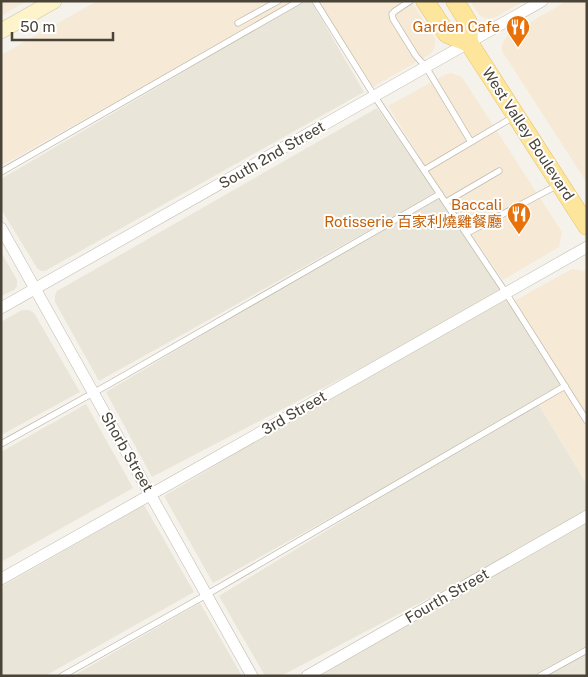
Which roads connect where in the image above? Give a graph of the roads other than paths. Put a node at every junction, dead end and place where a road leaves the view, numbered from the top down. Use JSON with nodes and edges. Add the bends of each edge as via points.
{"nodes":[{"id":1,"x":54,"y":1,"type":"edge"},
{"id":2,"x":278,"y":1,"type":"edge"},
{"id":3,"x":299,"y":1,"type":"edge"},
{"id":4,"x":315,"y":1,"type":"edge"},
{"id":5,"x":410,"y":1,"type":"edge"},
{"id":6,"x":426,"y":1,"type":"edge"},
{"id":7,"x":455,"y":1,"type":"edge"},
{"id":8,"x":542,"y":1,"type":"edge"},
{"id":9,"x":238,"y":23,"type":"dead end"},
{"id":10,"x":1,"y":31,"type":"edge"},
{"id":11,"x":469,"y":43,"type":"junction"},
{"id":12,"x":426,"y":68,"type":"junction"},
{"id":13,"x":375,"y":97,"type":"junction"},
{"id":14,"x":516,"y":115,"type":"junction"},
{"id":15,"x":471,"y":142,"type":"junction"},
{"id":16,"x":424,"y":170,"type":"junction"},
{"id":17,"x":499,"y":171,"type":"dead end"},
{"id":18,"x":1,"y":172,"type":"edge"},
{"id":19,"x":560,"y":184,"type":"junction"},
{"id":20,"x":440,"y":194,"type":"junction"},
{"id":21,"x":446,"y":202,"type":"junction"},
{"id":22,"x":587,"y":226,"type":"edge"},
{"id":23,"x":1,"y":228,"type":"edge"},
{"id":24,"x":467,"y":233,"type":"junction"},
{"id":25,"x":587,"y":247,"type":"edge"},
{"id":26,"x":35,"y":290,"type":"junction"},
{"id":27,"x":506,"y":292,"type":"junction"},
{"id":28,"x":1,"y":308,"type":"edge"},
{"id":29,"x":565,"y":386,"type":"junction"},
{"id":30,"x":93,"y":393,"type":"junction"},
{"id":31,"x":587,"y":421,"type":"edge"},
{"id":32,"x":1,"y":444,"type":"edge"},
{"id":33,"x":151,"y":494,"type":"junction"},
{"id":34,"x":587,"y":516,"type":"edge"},
{"id":35,"x":1,"y":578,"type":"edge"},
{"id":36,"x":206,"y":595,"type":"junction"},
{"id":37,"x":587,"y":650,"type":"edge"},
{"id":38,"x":62,"y":676,"type":"edge"},
{"id":39,"x":252,"y":676,"type":"edge"},
{"id":40,"x":307,"y":676,"type":"edge"},
{"id":41,"x":540,"y":676,"type":"edge"}],
"edges":[{"from":1,"to":10,"type":"main road"},
{"from":2,"to":9,"type":"lane"},
{"from":3,"to":18,"type":"lane"},
{"from":4,"to":13,"type":"lane"},
{"from":5,"to":12,"type":"lane","via":[[392,14],[393,19]]},
{"from":6,"to":11,"type":"main road","via":[[447,34]]},
{"from":7,"to":11,"type":"main road","name":"West Valley Boulevard","via":[[468,22]]},
{"from":8,"to":11,"type":"street","name":"South 2nd Street"},
{"from":11,"to":12,"type":"street","name":"South 2nd Street"},
{"from":11,"to":14,"type":"main road","name":"West Valley Boulevard"},
{"from":12,"to":13,"type":"street","name":"South 2nd Street"},
{"from":12,"to":15,"type":"lane"},
{"from":13,"to":16,"type":"lane"},
{"from":13,"to":26,"type":"street","name":"South 2nd Street"},
{"from":14,"to":15,"type":"lane"},
{"from":14,"to":19,"type":"main road","name":"West Valley Boulevard"},
{"from":15,"to":16,"type":"lane"},
{"from":16,"to":20,"type":"lane"},
{"from":17,"to":21,"type":"lane"},
{"from":19,"to":22,"type":"main road","name":"West Valley Boulevard"},
{"from":19,"to":24,"type":"lane"},
{"from":20,"to":21,"type":"lane"},
{"from":20,"to":30,"type":"lane"},
{"from":21,"to":24,"type":"lane"},
{"from":23,"to":26,"type":"street","name":"Shorb Street"},
{"from":24,"to":27,"type":"lane"},
{"from":25,"to":27,"type":"street","name":"3rd Street"},
{"from":26,"to":28,"type":"street","name":"South 2nd Street"},
{"from":26,"to":30,"type":"street","name":"Shorb Street"},
{"from":27,"to":29,"type":"lane"},
{"from":27,"to":33,"type":"street","name":"3rd Street"},
{"from":29,"to":31,"type":"lane"},
{"from":29,"to":36,"type":"lane"},
{"from":30,"to":32,"type":"lane"},
{"from":30,"to":33,"type":"street","name":"Shorb Street"},
{"from":33,"to":35,"type":"street","name":"3rd Street"},
{"from":33,"to":36,"type":"street","name":"Shorb Street"},
{"from":34,"to":40,"type":"street","name":"Fourth Street"},
{"from":36,"to":38,"type":"lane"},
{"from":36,"to":39,"type":"street","name":"Shorb Street"},
{"from":37,"to":41,"type":"lane"}]}
